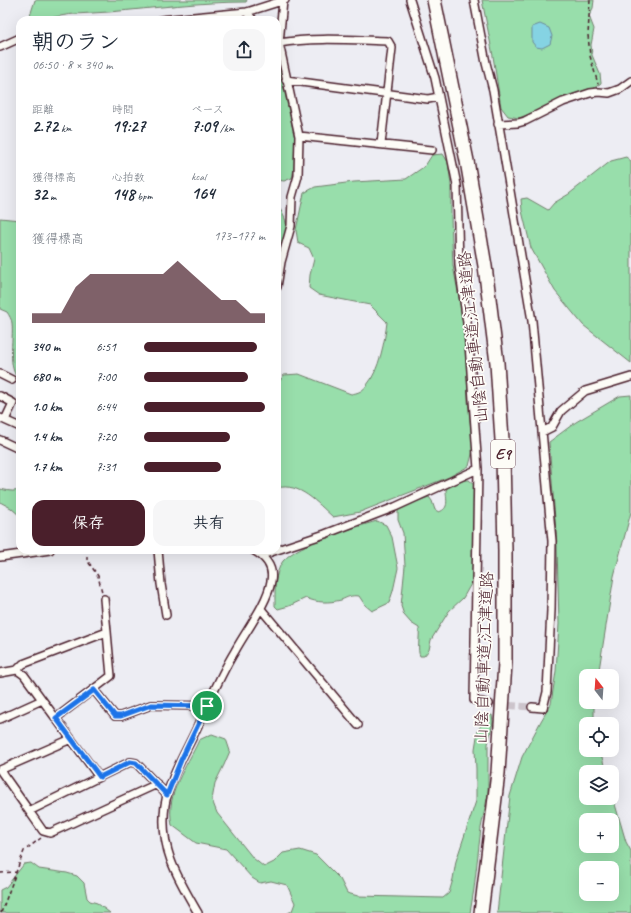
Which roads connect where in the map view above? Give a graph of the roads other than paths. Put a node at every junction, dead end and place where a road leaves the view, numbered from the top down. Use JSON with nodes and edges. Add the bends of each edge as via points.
{"nodes":[{"id":1,"x":284,"y":0,"type":"edge"},
{"id":2,"x":410,"y":0,"type":"edge"},
{"id":3,"x":434,"y":0,"type":"edge"},
{"id":4,"x":474,"y":0,"type":"edge"},
{"id":5,"x":247,"y":12,"type":"junction"},
{"id":6,"x":204,"y":16,"type":"edge"},
{"id":7,"x":250,"y":16,"type":"edge"},
{"id":8,"x":281,"y":21,"type":"edge"},
{"id":9,"x":16,"y":40,"type":"edge"},
{"id":10,"x":281,"y":42,"type":"edge"},
{"id":11,"x":0,"y":47,"type":"edge"},
{"id":12,"x":281,"y":56,"type":"edge"},
{"id":13,"x":286,"y":80,"type":"junction"},
{"id":14,"x":631,"y":82,"type":"edge"},
{"id":15,"x":387,"y":94,"type":"junction"},
{"id":16,"x":439,"y":97,"type":"junction"},
{"id":17,"x":498,"y":124,"type":"junction"},
{"id":18,"x":299,"y":136,"type":"junction"},
{"id":19,"x":381,"y":144,"type":"junction"},
{"id":20,"x":432,"y":150,"type":"dead end"},
{"id":21,"x":281,"y":262,"type":"edge"},
{"id":22,"x":0,"y":374,"type":"edge"},
{"id":23,"x":631,"y":377,"type":"edge"},
{"id":24,"x":12,"y":380,"type":"dead end"},
{"id":25,"x":0,"y":396,"type":"edge"},
{"id":26,"x":3,"y":419,"type":"edge"},
{"id":27,"x":16,"y":425,"type":"edge"},
{"id":28,"x":542,"y":432,"type":"junction"},
{"id":29,"x":0,"y":440,"type":"edge"},
{"id":30,"x":16,"y":448,"type":"edge"},
{"id":31,"x":478,"y":469,"type":"junction"},
{"id":32,"x":281,"y":549,"type":"edge"},
{"id":33,"x":21,"y":554,"type":"edge"},
{"id":34,"x":158,"y":554,"type":"edge"},
{"id":35,"x":265,"y":554,"type":"edge"},
{"id":36,"x":262,"y":555,"type":"joint"},
{"id":37,"x":0,"y":557,"type":"edge"},
{"id":38,"x":104,"y":600,"type":"road end"},
{"id":39,"x":261,"y":609,"type":"junction"},
{"id":40,"x":166,"y":615,"type":"dead end"},
{"id":41,"x":107,"y":632,"type":"junction"},
{"id":42,"x":17,"y":670,"type":"junction"},
{"id":43,"x":0,"y":673,"type":"edge"},
{"id":44,"x":94,"y":690,"type":"junction"},
{"id":45,"x":42,"y":700,"type":"junction"},
{"id":46,"x":489,"y":704,"type":"tunnel mouth"},
{"id":47,"x":207,"y":706,"type":"junction"},
{"id":48,"x":532,"y":708,"type":"tunnel mouth"},
{"id":49,"x":56,"y":718,"type":"junction"},
{"id":50,"x":0,"y":719,"type":"edge"},
{"id":51,"x":358,"y":725,"type":"dead end"},
{"id":52,"x":71,"y":739,"type":"junction"},
{"id":53,"x":0,"y":770,"type":"edge"},
{"id":54,"x":100,"y":777,"type":"junction"},
{"id":55,"x":157,"y":784,"type":"junction"},
{"id":56,"x":167,"y":795,"type":"junction"},
{"id":57,"x":29,"y":811,"type":"junction"},
{"id":58,"x":198,"y":913,"type":"edge"},
{"id":59,"x":481,"y":913,"type":"edge"}],
"edges":[{"from":1,"to":5,"type":"street"},
{"from":1,"to":8,"type":"street"},
{"from":2,"to":16,"type":"street"},
{"from":3,"to":59,"type":"highway","name":"山陰自動車道;江津道路","number":"E9","via":[[467,161],[485,266],[497,363],[503,455],[505,663],[498,773]]},
{"from":4,"to":17,"type":"street"},
{"from":5,"to":6,"type":"street"},
{"from":5,"to":7,"type":"street"},
{"from":9,"to":11,"type":"street"},
{"from":10,"to":15,"type":"street","via":[[388,41],[392,48]]},
{"from":12,"to":13,"type":"street"},
{"from":13,"to":15,"type":"street"},
{"from":13,"to":18,"type":"street"},
{"from":14,"to":17,"type":"street","via":[[609,93],[600,92],[563,102],[525,121]]},
{"from":15,"to":16,"type":"street","via":[[428,100]]},
{"from":15,"to":19,"type":"street"},
{"from":16,"to":31,"type":"street","via":[[457,185],[459,265],[468,330]]},
{"from":17,"to":28,"type":"street","via":[[532,321]]},
{"from":18,"to":19,"type":"street"},
{"from":18,"to":21,"type":"street","via":[[298,176],[292,197],[291,226]]},
{"from":19,"to":20,"type":"street"},
{"from":22,"to":24,"type":"street"},
{"from":23,"to":28,"type":"street","via":[[585,391],[562,411],[552,427]]},
{"from":25,"to":26,"type":"street","via":[[13,403]]},
{"from":26,"to":27,"type":"street"},
{"from":28,"to":48,"type":"street","via":[[552,541],[551,610],[547,692],[543,708]]},
{"from":29,"to":30,"type":"street"},
{"from":31,"to":32,"type":"street","via":[[395,507]]},
{"from":31,"to":46,"type":"street","via":[[474,700]]},
{"from":33,"to":37,"type":"street"},
{"from":34,"to":40,"type":"street"},
{"from":35,"to":36,"type":"street"},
{"from":36,"to":39,"type":"street","via":[[272,574]]},
{"from":38,"to":41,"type":"street"},
{"from":39,"to":47,"type":"street","via":[[227,663]]},
{"from":39,"to":51,"type":"street"},
{"from":41,"to":42,"type":"street","via":[[23,664]]},
{"from":41,"to":44,"type":"street","via":[[112,676]]},
{"from":42,"to":43,"type":"street"},
{"from":42,"to":45,"type":"street","via":[[24,675]]},
{"from":44,"to":47,"type":"street","via":[[115,716],[151,705]]},
{"from":44,"to":49,"type":"street"},
{"from":45,"to":49,"type":"street"},
{"from":45,"to":50,"type":"street"},
{"from":47,"to":56,"type":"street"},
{"from":49,"to":52,"type":"street"},
{"from":52,"to":53,"type":"street"},
{"from":52,"to":54,"type":"street"},
{"from":53,"to":57,"type":"street"},
{"from":54,"to":55,"type":"street","via":[[130,762],[136,763]]},
{"from":54,"to":57,"type":"street"},
{"from":55,"to":56,"type":"street"},
{"from":55,"to":57,"type":"street","via":[[53,833],[43,831]]},
{"from":56,"to":58,"type":"street","via":[[164,834],[167,850],[176,874]]}]}
